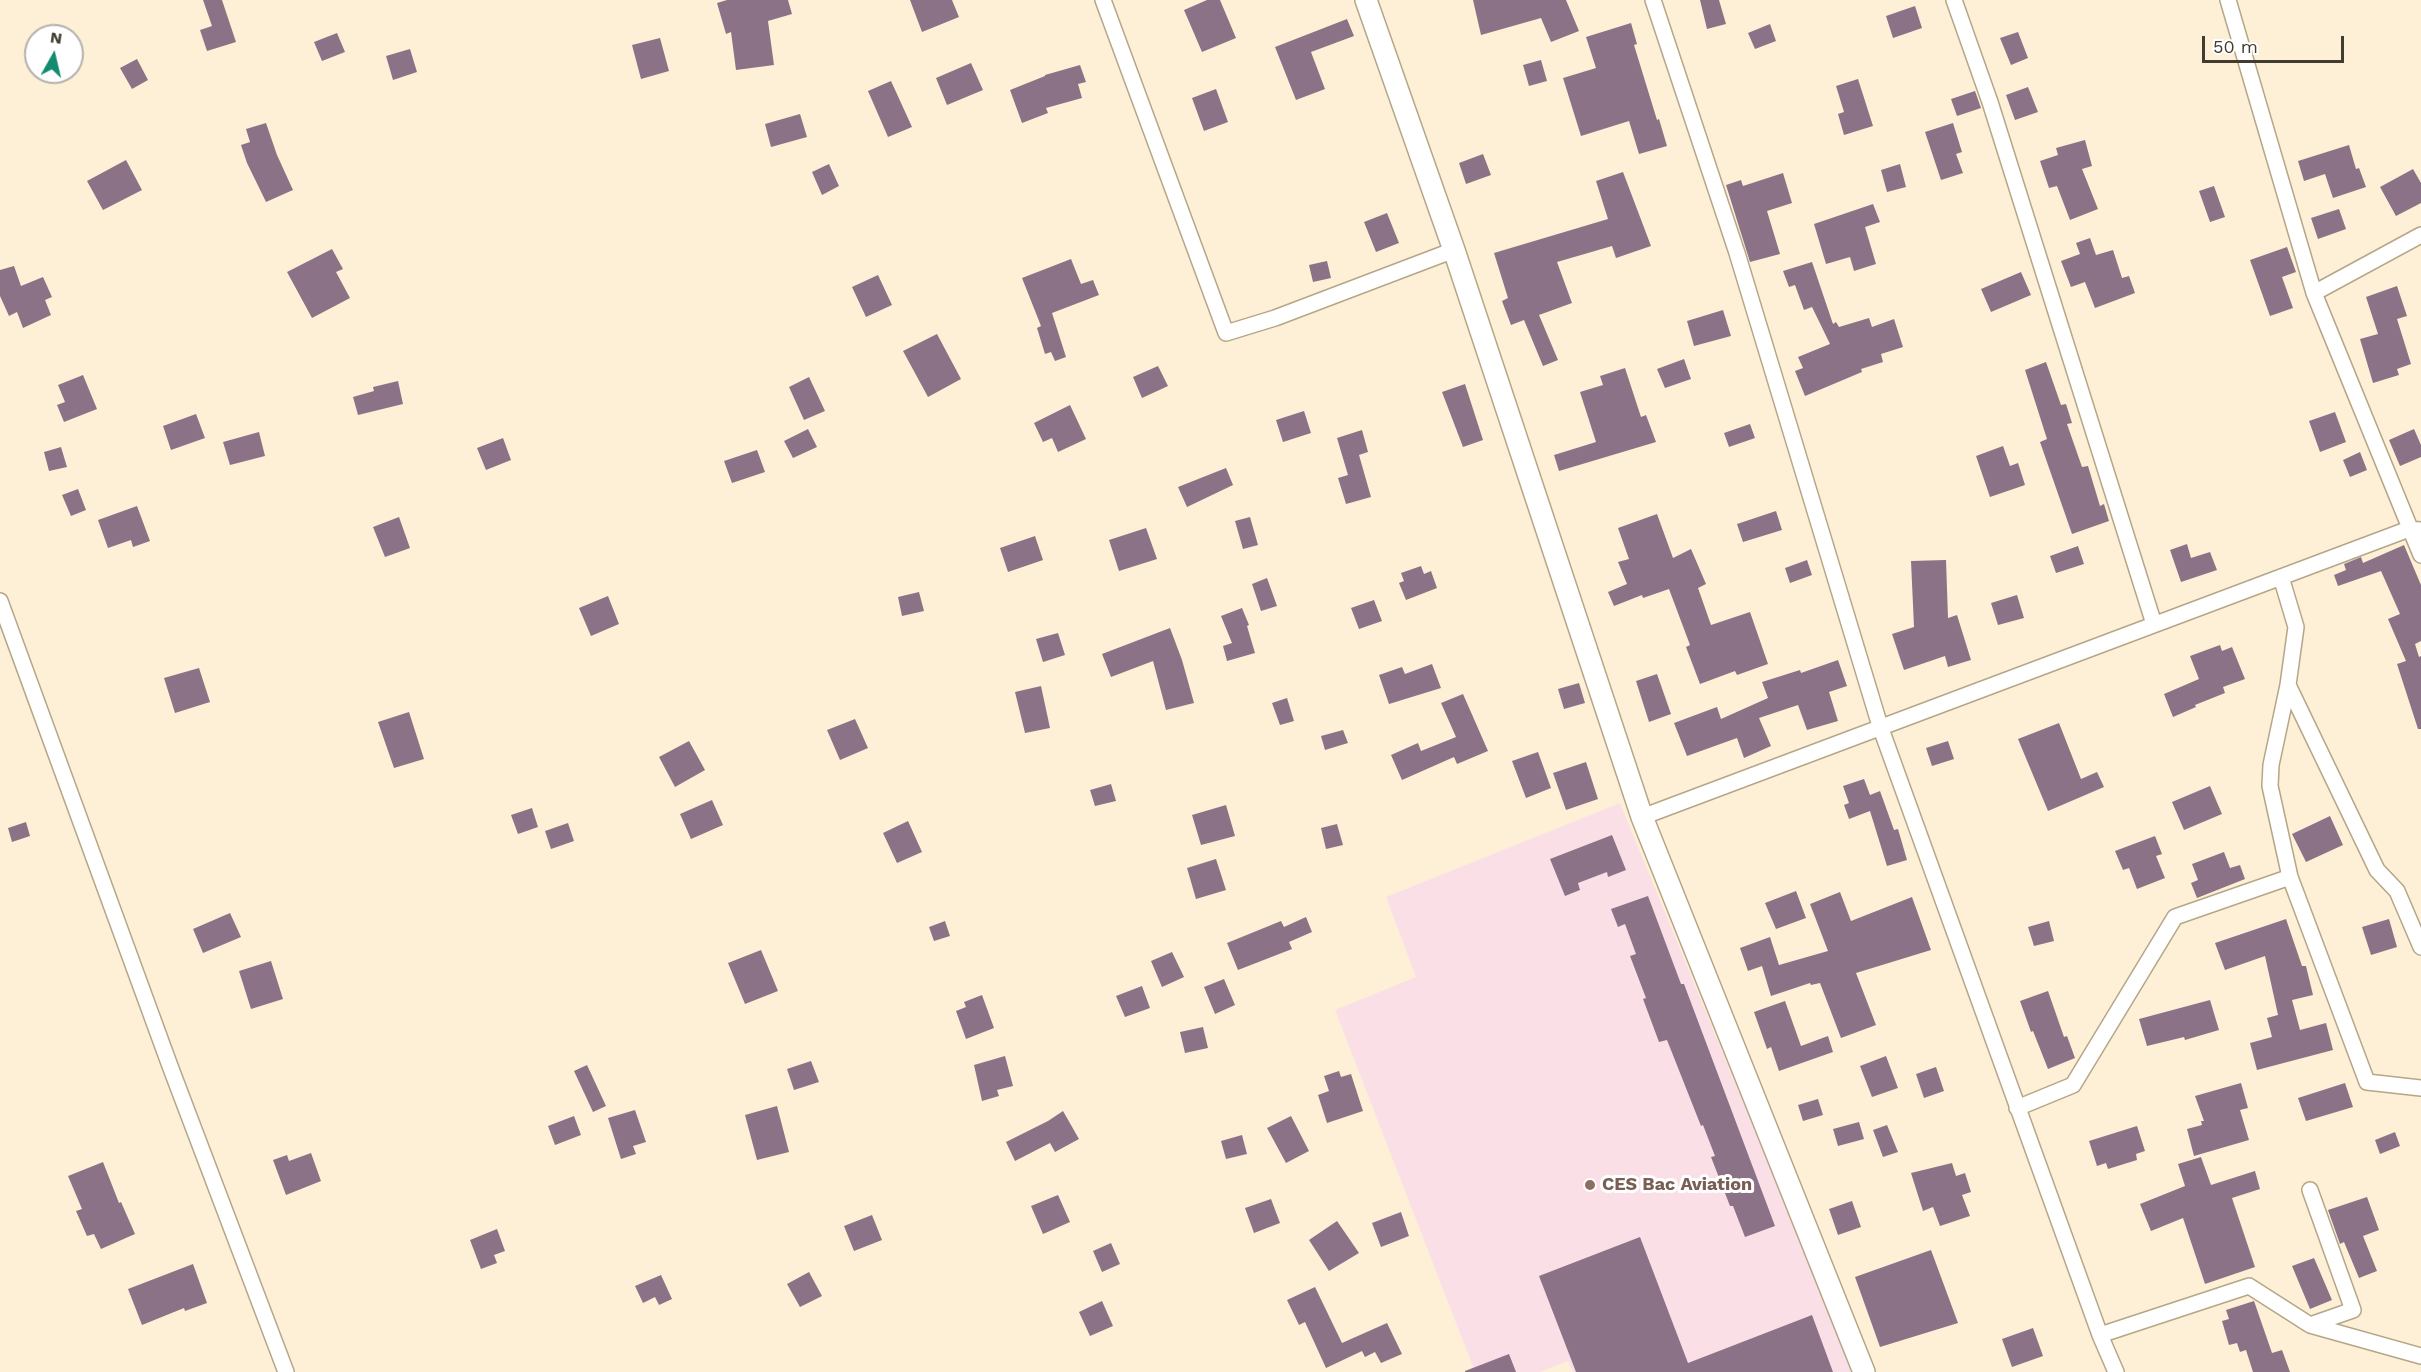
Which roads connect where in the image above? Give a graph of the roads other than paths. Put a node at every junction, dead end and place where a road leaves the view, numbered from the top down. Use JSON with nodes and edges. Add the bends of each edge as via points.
{"nodes":[{"id":1,"x":1102,"y":0,"type":"edge"},
{"id":2,"x":1366,"y":0,"type":"edge"},
{"id":3,"x":1653,"y":0,"type":"edge"},
{"id":4,"x":1954,"y":0,"type":"edge"},
{"id":5,"x":2228,"y":0,"type":"edge"},
{"id":6,"x":2421,"y":235,"type":"edge"},
{"id":7,"x":1454,"y":250,"type":"junction"},
{"id":8,"x":2314,"y":293,"type":"junction"},
{"id":9,"x":2415,"y":529,"type":"edge"},
{"id":10,"x":2421,"y":555,"type":"edge"},
{"id":11,"x":2281,"y":577,"type":"junction"},
{"id":12,"x":0,"y":601,"type":"edge"},
{"id":13,"x":2154,"y":624,"type":"junction"},
{"id":14,"x":2288,"y":685,"type":"junction"},
{"id":15,"x":1880,"y":726,"type":"junction"},
{"id":16,"x":1642,"y":817,"type":"junction"},
{"id":17,"x":2290,"y":877,"type":"junction"},
{"id":18,"x":2421,"y":947,"type":"edge"},
{"id":19,"x":2421,"y":1088,"type":"edge"},
{"id":20,"x":2017,"y":1108,"type":"junction"},
{"id":21,"x":2310,"y":1190,"type":"dead end"},
{"id":22,"x":2310,"y":1325,"type":"junction"},
{"id":23,"x":2100,"y":1335,"type":"junction"},
{"id":24,"x":2421,"y":1356,"type":"edge"},
{"id":25,"x":286,"y":1372,"type":"edge"},
{"id":26,"x":1864,"y":1372,"type":"edge"},
{"id":27,"x":2116,"y":1372,"type":"edge"}],
"edges":[{"from":1,"to":7,"type":"street","via":[[1226,333]]},
{"from":2,"to":7,"type":"street"},
{"from":3,"to":15,"type":"street","via":[[1737,253]]},
{"from":4,"to":13,"type":"street"},
{"from":5,"to":8,"type":"street"},
{"from":6,"to":8,"type":"street"},
{"from":7,"to":16,"type":"street"},
{"from":8,"to":9,"type":"street"},
{"from":9,"to":10,"type":"street"},
{"from":9,"to":11,"type":"street"},
{"from":11,"to":13,"type":"street"},
{"from":11,"to":14,"type":"street","via":[[2296,627]]},
{"from":12,"to":25,"type":"street"},
{"from":13,"to":15,"type":"street"},
{"from":14,"to":17,"type":"street","via":[[2270,786]]},
{"from":14,"to":18,"type":"street","via":[[2377,870],[2397,891]]},
{"from":15,"to":16,"type":"street"},
{"from":15,"to":20,"type":"street"},
{"from":16,"to":26,"type":"street"},
{"from":17,"to":19,"type":"street","via":[[2367,1082]]},
{"from":17,"to":20,"type":"street","via":[[2175,917],[2073,1085]]},
{"from":20,"to":23,"type":"street"},
{"from":21,"to":22,"type":"street","via":[[2353,1310]]},
{"from":22,"to":23,"type":"street","via":[[2249,1286]]},
{"from":22,"to":24,"type":"street"},
{"from":23,"to":27,"type":"street"}]}
